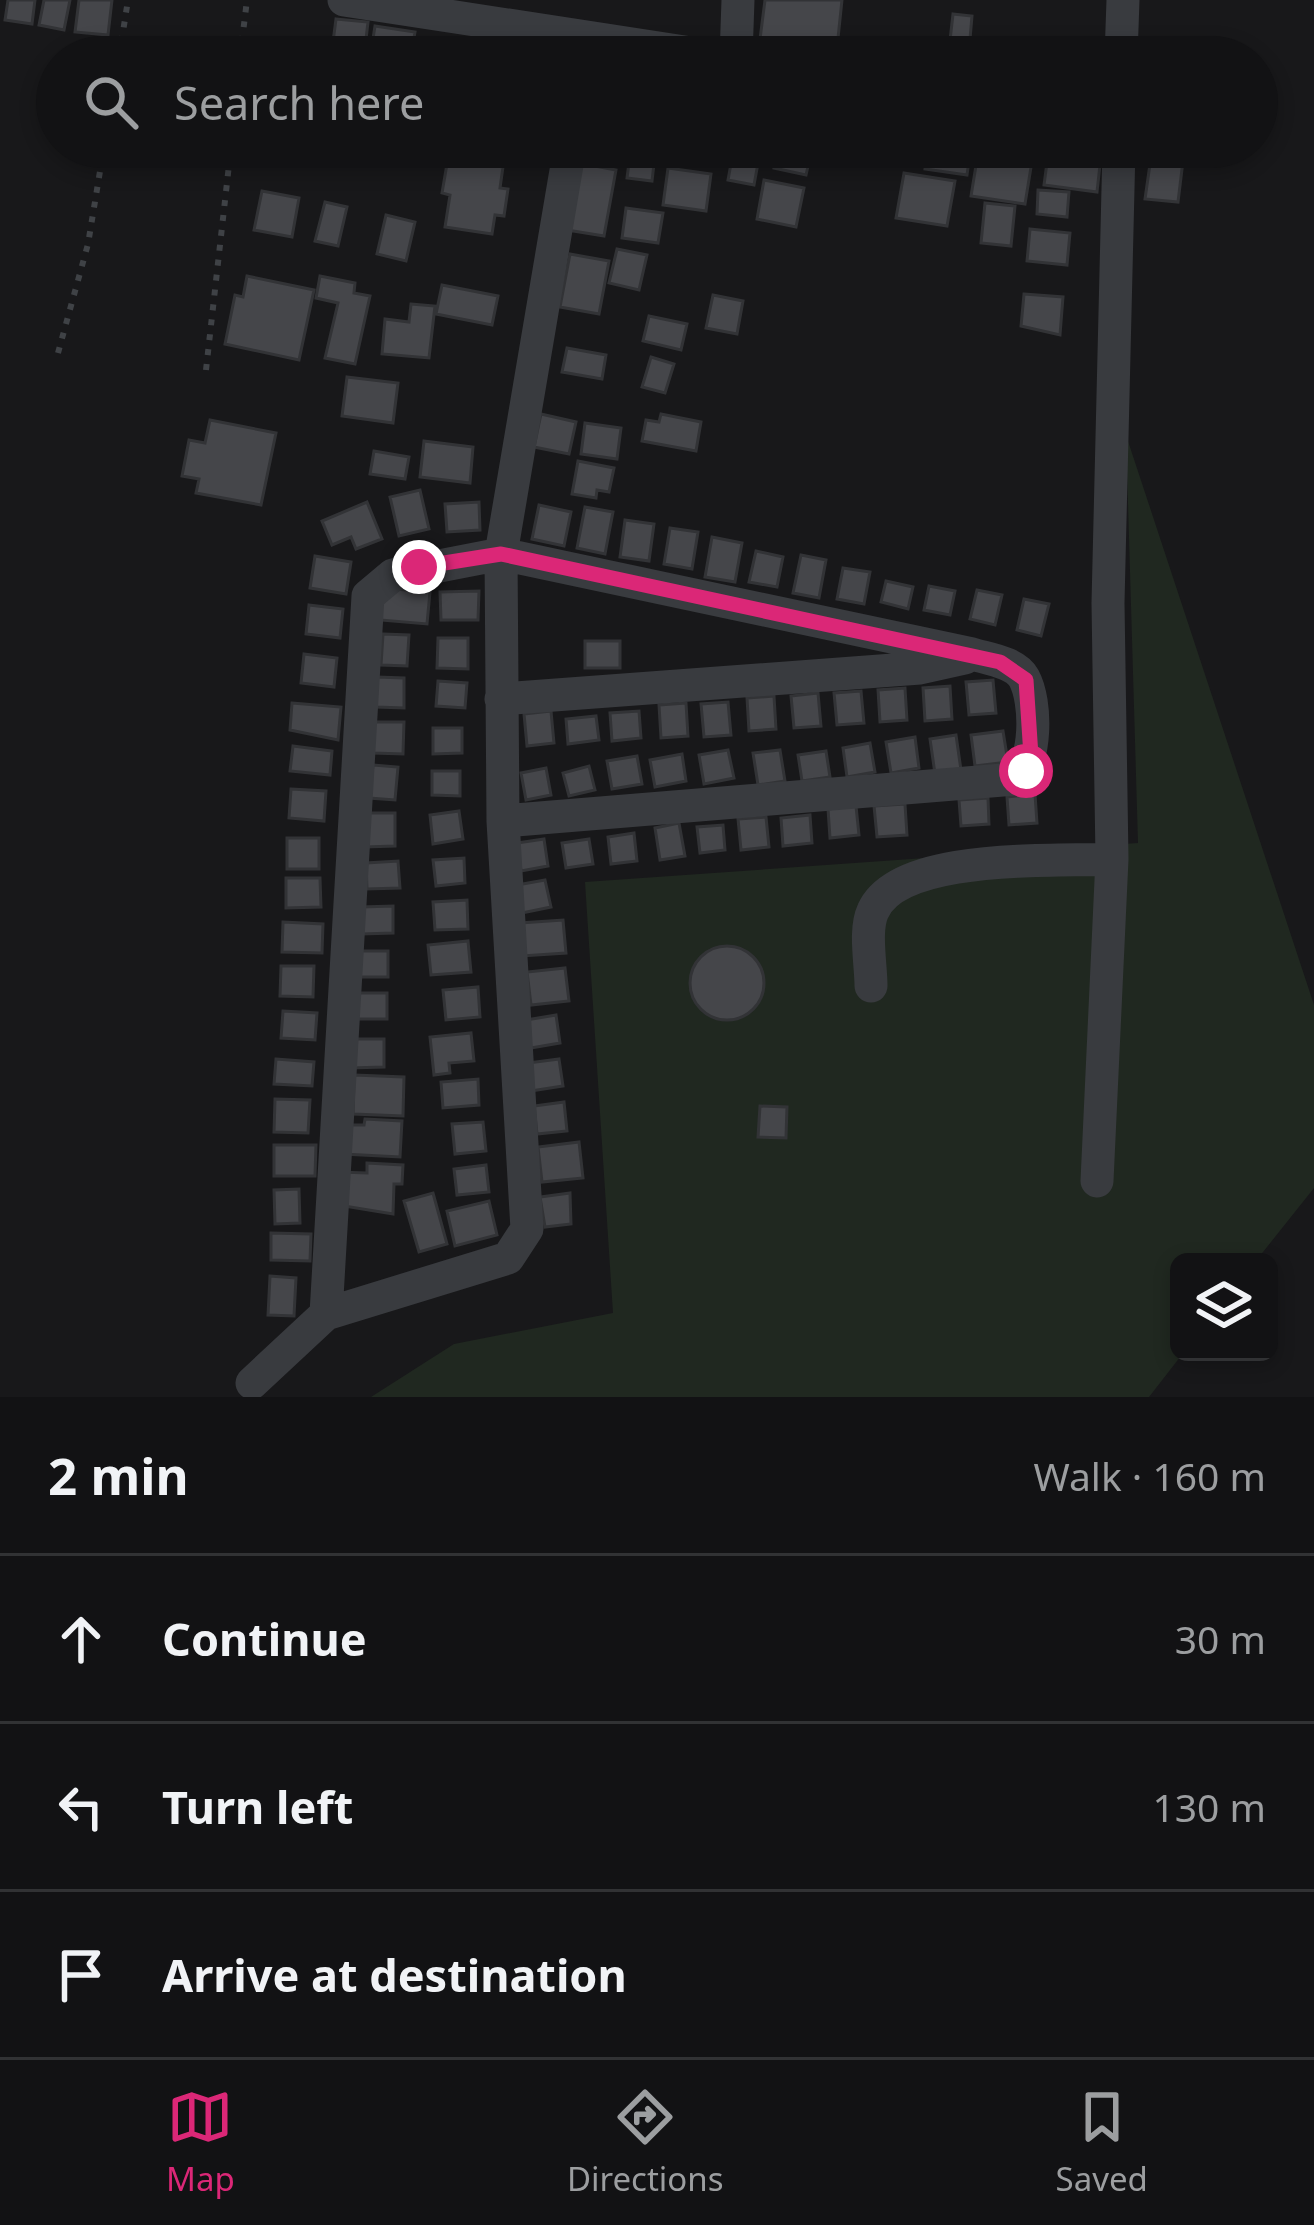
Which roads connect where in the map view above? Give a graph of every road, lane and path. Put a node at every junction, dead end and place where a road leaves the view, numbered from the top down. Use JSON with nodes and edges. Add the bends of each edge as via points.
{"nodes":[{"id":1,"x":128,"y":0,"type":"edge"},
{"id":2,"x":247,"y":0,"type":"edge"},
{"id":3,"x":344,"y":0,"type":"edge"},
{"id":4,"x":738,"y":0,"type":"edge"},
{"id":5,"x":1123,"y":0,"type":"edge"},
{"id":6,"x":122,"y":36,"type":"edge"},
{"id":7,"x":243,"y":36,"type":"edge"},
{"id":8,"x":526,"y":36,"type":"edge"},
{"id":9,"x":737,"y":36,"type":"edge"},
{"id":10,"x":1122,"y":36,"type":"edge"},
{"id":11,"x":101,"y":168,"type":"edge"},
{"id":12,"x":228,"y":168,"type":"edge"},
{"id":13,"x":566,"y":168,"type":"edge"},
{"id":14,"x":1118,"y":168,"type":"edge"},
{"id":15,"x":58,"y":353,"type":"dead end"},
{"id":16,"x":206,"y":370,"type":"dead end"},
{"id":17,"x":501,"y":554,"type":"junction"},
{"id":18,"x":972,"y":654,"type":"junction"},
{"id":19,"x":501,"y":699,"type":"junction"},
{"id":20,"x":503,"y":821,"type":"junction"},
{"id":21,"x":1112,"y":859,"type":"junction"},
{"id":22,"x":871,"y":986,"type":"dead end"},
{"id":23,"x":1097,"y":1181,"type":"dead end"},
{"id":24,"x":326,"y":1315,"type":"junction"},
{"id":25,"x":252,"y":1383,"type":"dead end"}],
"edges":[{"from":1,"to":6,"type":"path"},
{"from":2,"to":7,"type":"path"},
{"from":3,"to":8,"type":"street"},
{"from":4,"to":9,"type":"street"},
{"from":5,"to":10,"type":"street"},
{"from":11,"to":15,"type":"path"},
{"from":12,"to":16,"type":"path"},
{"from":13,"to":17,"type":"street"},
{"from":14,"to":21,"type":"street","via":[[1108,603]]},
{"from":17,"to":18,"type":"street"},
{"from":17,"to":19,"type":"street"},
{"from":17,"to":24,"type":"street","via":[[393,575],[368,596]]},
{"from":18,"to":19,"type":"street","via":[[920,668]]},
{"from":18,"to":20,"type":"street","via":[[1026,680],[1031,756],[1015,779]]},
{"from":19,"to":20,"type":"street"},
{"from":20,"to":24,"type":"street","via":[[527,1229],[508,1258]]},
{"from":21,"to":22,"type":"street","via":[[932,870],[901,881],[870,916]]},
{"from":21,"to":23,"type":"street"},
{"from":24,"to":25,"type":"street"}]}
